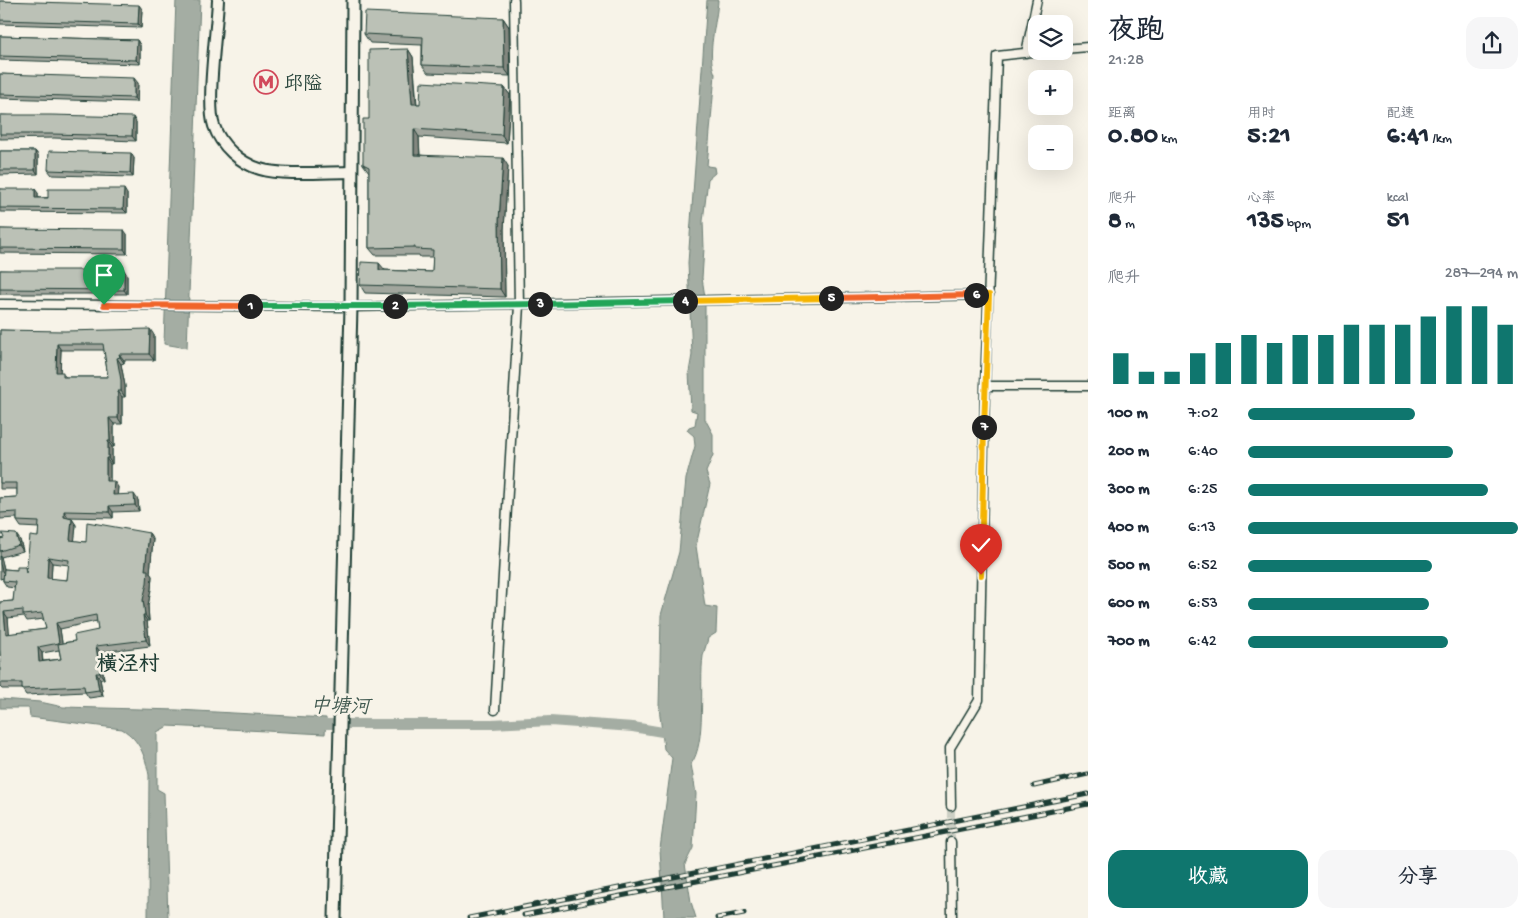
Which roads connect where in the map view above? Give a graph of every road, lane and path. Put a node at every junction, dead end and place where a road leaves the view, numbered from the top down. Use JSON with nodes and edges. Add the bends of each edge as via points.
{"nodes":[{"id":1,"x":218,"y":0,"type":"edge"},
{"id":2,"x":353,"y":0,"type":"edge"},
{"id":3,"x":514,"y":0,"type":"edge"},
{"id":4,"x":1037,"y":0,"type":"edge"},
{"id":5,"x":1088,"y":47,"type":"edge"},
{"id":6,"x":1073,"y":48,"type":"edge"},
{"id":7,"x":1026,"y":53,"type":"joint"},
{"id":8,"x":352,"y":172,"type":"junction"},
{"id":9,"x":989,"y":295,"type":"junction"},
{"id":10,"x":0,"y":304,"type":"edge"},
{"id":11,"x":519,"y":305,"type":"junction"},
{"id":12,"x":351,"y":306,"type":"junction"},
{"id":13,"x":985,"y":386,"type":"junction"},
{"id":14,"x":1088,"y":386,"type":"edge"},
{"id":15,"x":495,"y":710,"type":"dead end"},
{"id":16,"x":951,"y":806,"type":"tunnel mouth"},
{"id":17,"x":951,"y":842,"type":"tunnel mouth"},
{"id":18,"x":335,"y":918,"type":"edge"},
{"id":19,"x":952,"y":918,"type":"edge"}],
"edges":[{"from":1,"to":8,"type":"street","via":[[212,107],[214,125],[224,145],[242,161],[260,169]]},
{"from":2,"to":8,"type":"main road"},
{"from":3,"to":11,"type":"street"},
{"from":4,"to":7,"type":"street"},
{"from":5,"to":6,"type":"street"},
{"from":7,"to":9,"type":"street","via":[[997,56]]},
{"from":8,"to":12,"type":"main road"},
{"from":9,"to":11,"type":"street"},
{"from":9,"to":13,"type":"street"},
{"from":10,"to":12,"type":"street"},
{"from":11,"to":12,"type":"street"},
{"from":11,"to":15,"type":"street"},
{"from":12,"to":18,"type":"main road"},
{"from":13,"to":14,"type":"street"},
{"from":13,"to":16,"type":"street","via":[[979,700],[950,748]]},
{"from":17,"to":19,"type":"street"}]}
